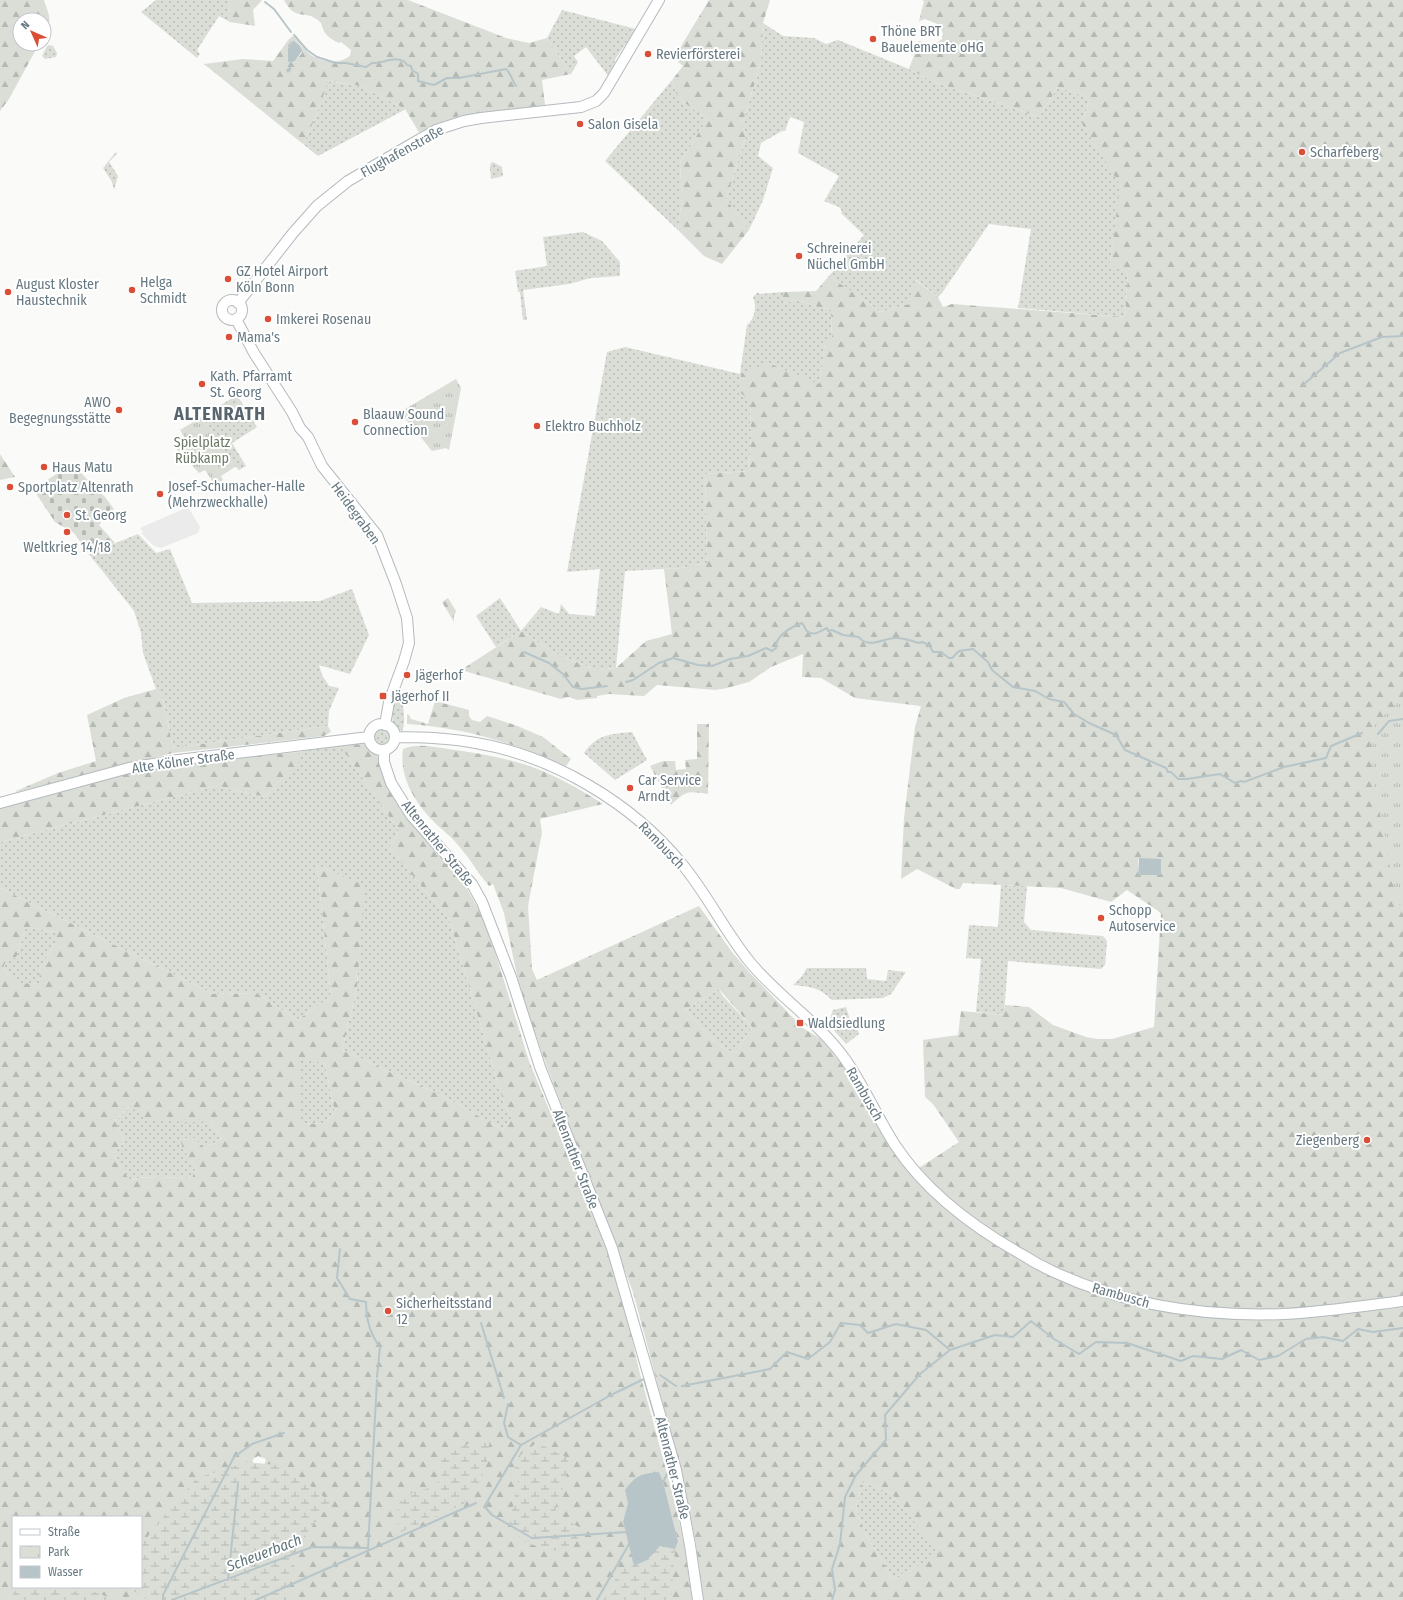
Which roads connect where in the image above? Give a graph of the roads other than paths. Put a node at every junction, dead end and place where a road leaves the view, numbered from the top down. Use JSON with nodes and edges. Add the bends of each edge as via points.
{"nodes":[{"id":1,"x":659,"y":0,"type":"edge"},
{"id":2,"x":238,"y":302,"type":"junction"},
{"id":3,"x":236,"y":319,"type":"junction"},
{"id":4,"x":385,"y":724,"type":"junction"},
{"id":5,"x":369,"y":737,"type":"junction"},
{"id":6,"x":395,"y":737,"type":"junction"},
{"id":7,"x":384,"y":750,"type":"junction"},
{"id":8,"x":0,"y":803,"type":"edge"},
{"id":9,"x":1403,"y":1301,"type":"edge"},
{"id":10,"x":698,"y":1600,"type":"edge"}],
"edges":[{"from":1,"to":2,"type":"street","name":"Flughafenstraße","via":[[604,93],[596,101],[581,107],[464,121],[422,138],[347,182],[317,206]]},
{"from":2,"to":3,"type":"street","via":[[241,305],[241,313]]},
{"from":2,"to":3,"type":"street","via":[[229,301],[223,307],[225,317]]},
{"from":3,"to":4,"type":"street","name":"Heidegraben","via":[[254,353],[308,437],[326,472],[377,535],[396,584],[407,618],[409,643],[389,702]]},
{"from":4,"to":5,"type":"street","via":[[373,728]]},
{"from":4,"to":6,"type":"street","via":[[392,729]]},
{"from":5,"to":7,"type":"street","via":[[373,747]]},
{"from":5,"to":8,"type":"street","name":"Alte Kölner Straße","via":[[129,768]]},
{"from":6,"to":7,"type":"street","via":[[393,744]]},
{"from":6,"to":9,"type":"street","name":"Rambusch","via":[[433,737],[478,743],[541,762],[590,786],[639,820],[681,863],[733,940],[763,977],[838,1050],[862,1085],[896,1146],[913,1169],[966,1219],[996,1240],[1051,1271],[1098,1290],[1135,1301],[1211,1313],[1288,1313]]},
{"from":7,"to":10,"type":"street","name":"Altenrather Straße","via":[[391,783],[411,815],[472,884],[482,902],[511,977],[540,1067],[612,1248],[676,1470]]}]}
